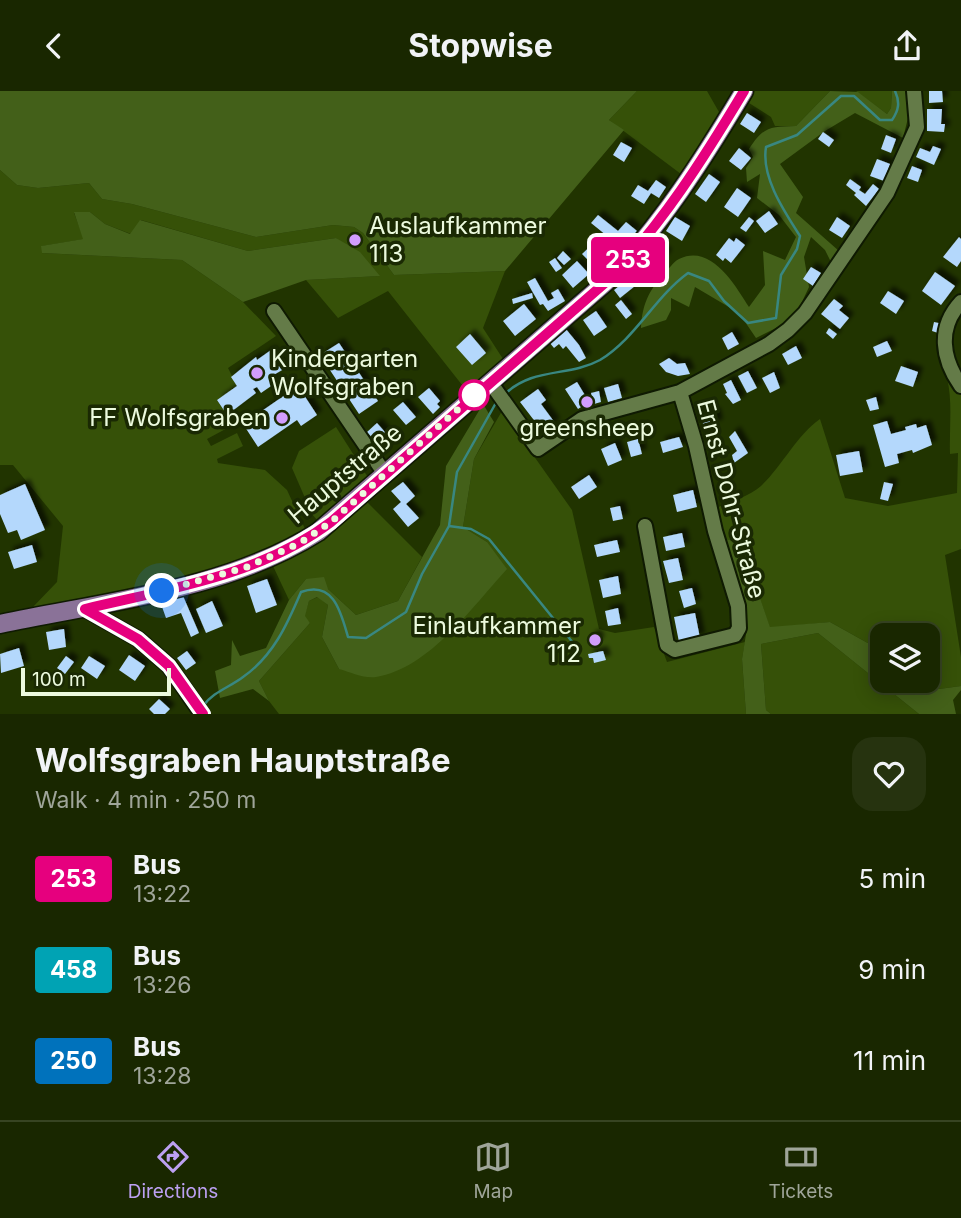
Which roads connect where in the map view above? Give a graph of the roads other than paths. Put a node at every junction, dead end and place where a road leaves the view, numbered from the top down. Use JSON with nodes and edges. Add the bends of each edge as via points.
{"nodes":[{"id":1,"x":744,"y":91,"type":"edge"},
{"id":2,"x":914,"y":91,"type":"edge"},
{"id":3,"x":961,"y":302,"type":"edge"},
{"id":4,"x":274,"y":311,"type":"dead end"},
{"id":5,"x":961,"y":386,"type":"edge"},
{"id":6,"x":680,"y":392,"type":"junction"},
{"id":7,"x":498,"y":393,"type":"junction"},
{"id":8,"x":385,"y":474,"type":"junction"},
{"id":9,"x":645,"y":526,"type":"dead end"},
{"id":10,"x":85,"y":609,"type":"junction"},
{"id":11,"x":0,"y":624,"type":"edge"},
{"id":12,"x":202,"y":714,"type":"edge"}],
"edges":[{"from":1,"to":7,"type":"main road","name":"Hauptstraße","via":[[634,253]]},
{"from":2,"to":6,"type":"street","via":[[917,127],[887,193],[805,313],[769,344]]},
{"from":3,"to":5,"type":"street","via":[[951,314],[944,347]]},
{"from":4,"to":8,"type":"street"},
{"from":6,"to":7,"type":"street","via":[[582,419],[538,449]]},
{"from":6,"to":9,"type":"street","name":"Ernst Dohr-Straße","via":[[738,606],[735,635],[675,650],[667,645]]},
{"from":7,"to":8,"type":"main road","name":"Hauptstraße"},
{"from":8,"to":10,"type":"main road","name":"Hauptstraße","via":[[331,522],[283,553],[205,579]]},
{"from":10,"to":11,"type":"main road","name":"Hauptstraße"},
{"from":10,"to":12,"type":"street","via":[[138,639],[169,666]]}]}
